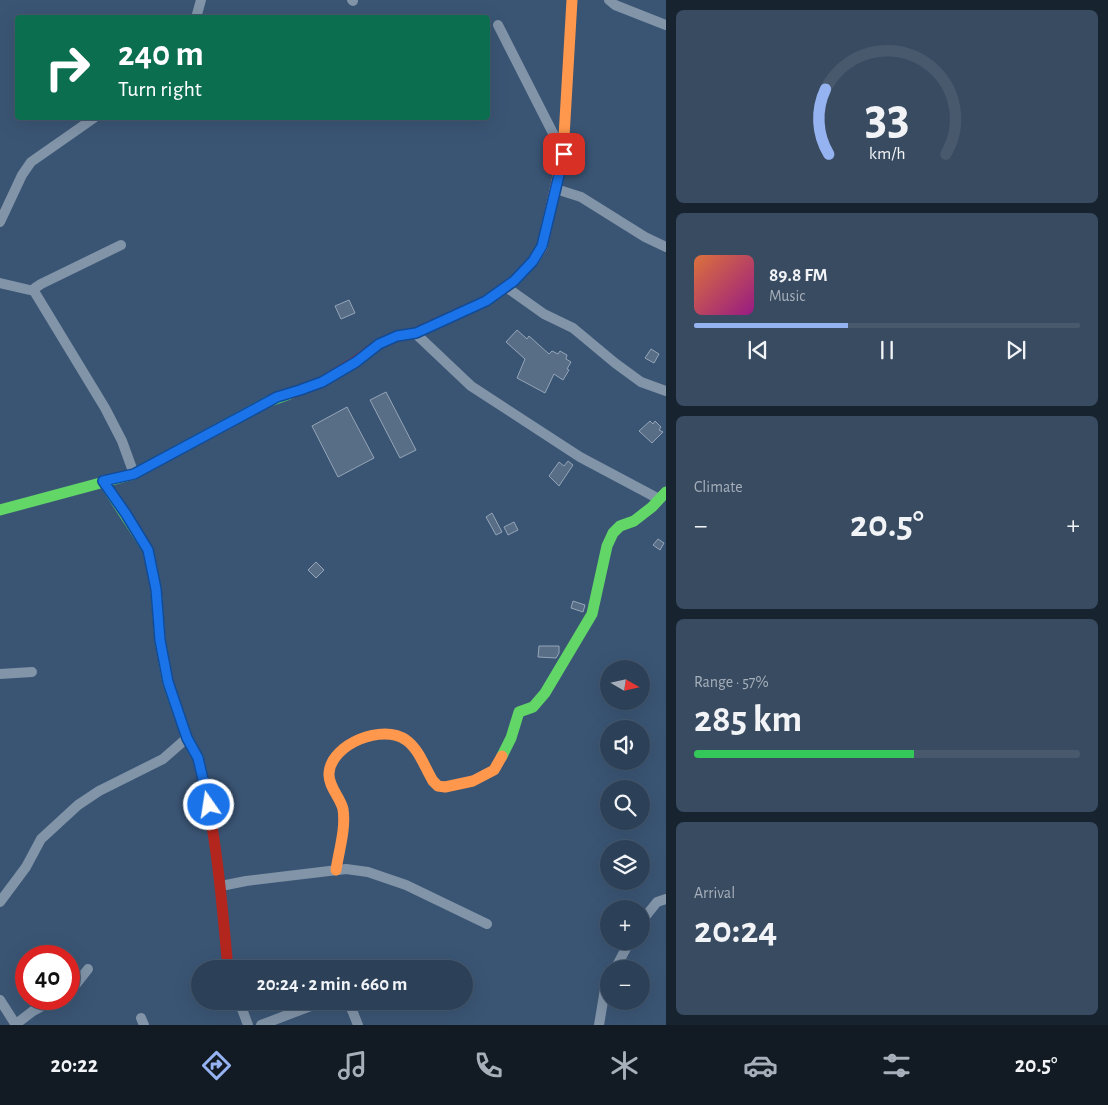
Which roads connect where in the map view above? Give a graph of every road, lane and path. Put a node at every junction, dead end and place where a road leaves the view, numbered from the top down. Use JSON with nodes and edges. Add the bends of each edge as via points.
{"nodes":[{"id":1,"x":201,"y":0,"type":"edge"},
{"id":2,"x":572,"y":0,"type":"edge"},
{"id":3,"x":609,"y":0,"type":"edge"},
{"id":4,"x":197,"y":15,"type":"edge"},
{"id":5,"x":498,"y":25,"type":"dead end"},
{"id":6,"x":666,"y":25,"type":"edge"},
{"id":7,"x":91,"y":120,"type":"edge"},
{"id":8,"x":564,"y":154,"type":"junction"},
{"id":9,"x":556,"y":189,"type":"junction"},
{"id":10,"x":0,"y":222,"type":"edge"},
{"id":11,"x":121,"y":245,"type":"dead end"},
{"id":12,"x":666,"y":246,"type":"edge"},
{"id":13,"x":0,"y":283,"type":"edge"},
{"id":14,"x":506,"y":287,"type":"junction"},
{"id":15,"x":34,"y":291,"type":"junction"},
{"id":16,"x":416,"y":333,"type":"junction"},
{"id":17,"x":666,"y":391,"type":"edge"},
{"id":18,"x":134,"y":474,"type":"junction"},
{"id":19,"x":103,"y":481,"type":"junction"},
{"id":20,"x":662,"y":495,"type":"edge"},
{"id":21,"x":0,"y":510,"type":"edge"},
{"id":22,"x":32,"y":672,"type":"dead end"},
{"id":23,"x":0,"y":674,"type":"edge"},
{"id":24,"x":187,"y":738,"type":"junction"},
{"id":25,"x":336,"y":870,"type":"junction"},
{"id":26,"x":221,"y":886,"type":"junction"},
{"id":27,"x":666,"y":899,"type":"edge"},
{"id":28,"x":0,"y":902,"type":"edge"},
{"id":29,"x":650,"y":910,"type":"edge"},
{"id":30,"x":487,"y":924,"type":"dead end"},
{"id":31,"x":227,"y":960,"type":"edge"},
{"id":32,"x":88,"y":969,"type":"dead end"},
{"id":33,"x":80,"y":979,"type":"edge"},
{"id":34,"x":0,"y":1000,"type":"edge"},
{"id":35,"x":35,"y":1010,"type":"edge"},
{"id":36,"x":242,"y":1010,"type":"edge"},
{"id":37,"x":300,"y":1010,"type":"edge"},
{"id":38,"x":352,"y":1010,"type":"edge"},
{"id":39,"x":601,"y":1010,"type":"edge"},
{"id":40,"x":16,"y":1025,"type":"edge"},
{"id":41,"x":248,"y":1025,"type":"edge"},
{"id":42,"x":261,"y":1025,"type":"edge"},
{"id":43,"x":358,"y":1025,"type":"edge"},
{"id":44,"x":599,"y":1025,"type":"edge"}],
"edges":[{"from":1,"to":4,"type":"street"},
{"from":2,"to":8,"type":"street"},
{"from":3,"to":6,"type":"street"},
{"from":5,"to":8,"type":"street"},
{"from":7,"to":10,"type":"street","via":[[31,162]]},
{"from":8,"to":9,"type":"street"},
{"from":9,"to":12,"type":"street","via":[[581,197],[645,237]]},
{"from":9,"to":14,"type":"street","via":[[542,246],[533,261]]},
{"from":11,"to":15,"type":"street","via":[[41,284]]},
{"from":13,"to":15,"type":"street"},
{"from":14,"to":16,"type":"street","via":[[486,301]]},
{"from":14,"to":17,"type":"street","via":[[544,314],[574,328],[641,382]]},
{"from":15,"to":18,"type":"street","via":[[104,408]]},
{"from":16,"to":18,"type":"street","via":[[397,336],[379,344],[322,382],[277,397]]},
{"from":16,"to":20,"type":"street","via":[[471,386],[580,457]]},
{"from":18,"to":19,"type":"street"},
{"from":19,"to":21,"type":"street"},
{"from":19,"to":24,"type":"street","via":[[148,550],[168,682]]},
{"from":20,"to":25,"type":"street","via":[[634,521],[620,526],[613,533],[607,546],[592,614],[546,693],[533,707],[519,712],[511,738],[494,770],[473,781],[438,786],[405,739],[384,732],[352,743],[339,753],[329,773],[342,806]]},
{"from":22,"to":23,"type":"street"},
{"from":24,"to":26,"type":"street","via":[[198,758],[207,796]]},
{"from":24,"to":28,"type":"street","via":[[163,759],[99,790],[78,805],[41,840]]},
{"from":25,"to":26,"type":"street"},
{"from":25,"to":30,"type":"street","via":[[368,872],[385,877]]},
{"from":26,"to":31,"type":"street"},
{"from":27,"to":29,"type":"street","via":[[656,902]]},
{"from":32,"to":33,"type":"street"},
{"from":34,"to":40,"type":"street"},
{"from":35,"to":40,"type":"street"},
{"from":36,"to":41,"type":"street"},
{"from":37,"to":42,"type":"street"},
{"from":38,"to":43,"type":"street"},
{"from":39,"to":44,"type":"street"}]}
